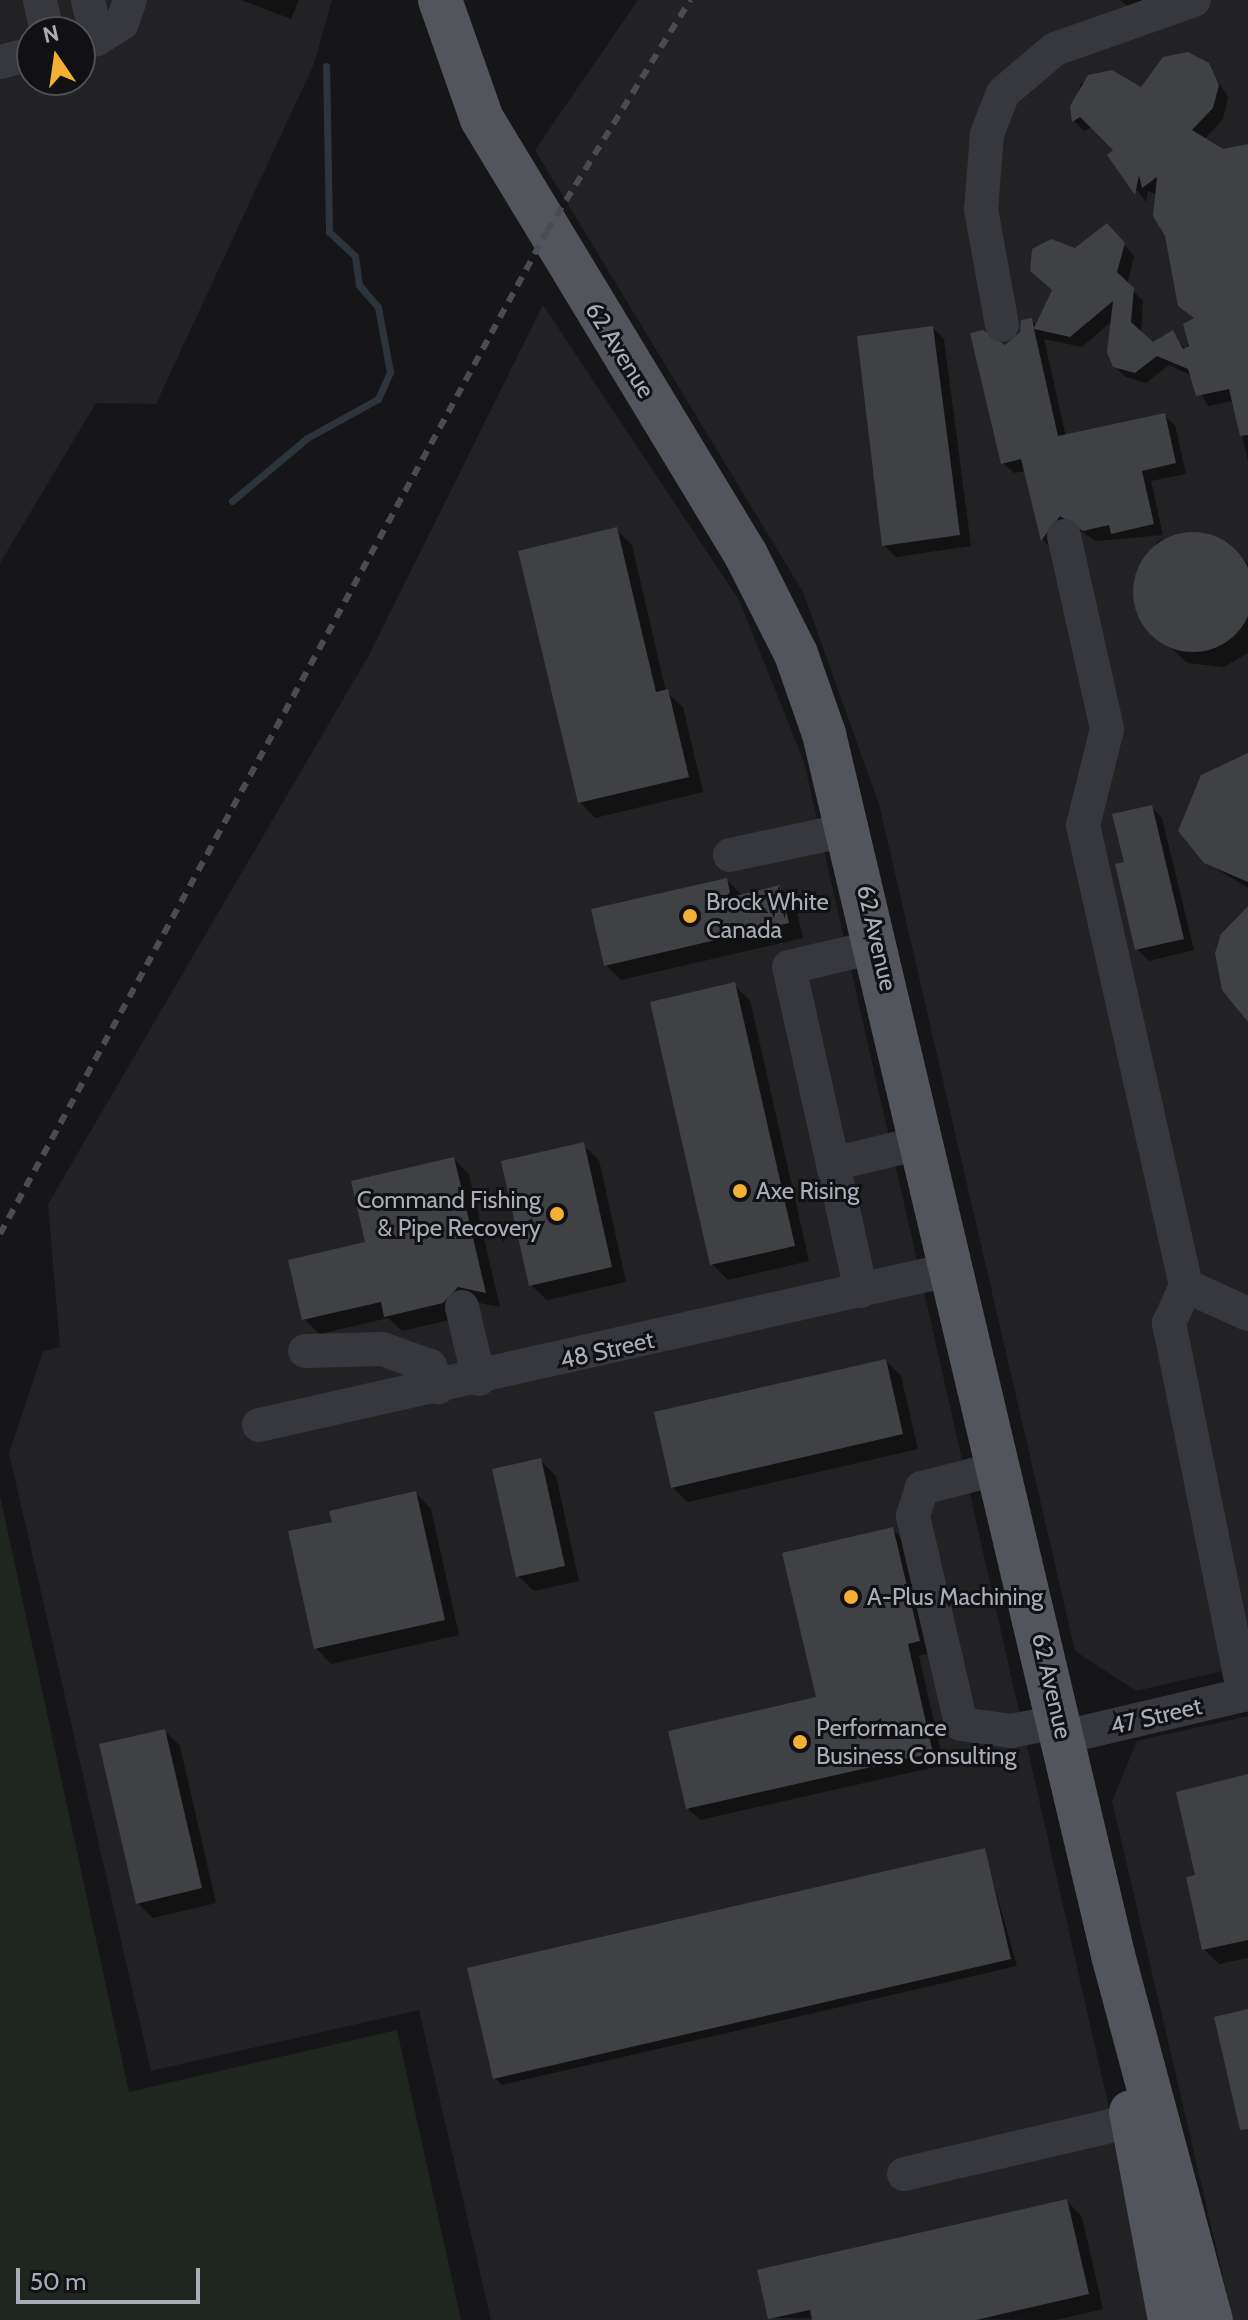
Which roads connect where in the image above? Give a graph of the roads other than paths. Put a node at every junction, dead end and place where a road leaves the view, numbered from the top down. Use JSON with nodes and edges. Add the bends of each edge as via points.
{"nodes":[{"id":1,"x":130,"y":0,"type":"edge"},
{"id":2,"x":440,"y":0,"type":"edge"},
{"id":3,"x":1194,"y":0,"type":"edge"},
{"id":4,"x":96,"y":37,"type":"edge"},
{"id":5,"x":1002,"y":325,"type":"dead end"},
{"id":6,"x":1064,"y":536,"type":"dead end"},
{"id":7,"x":851,"y":829,"type":"junction"},
{"id":8,"x":730,"y":855,"type":"dead end"},
{"id":9,"x":879,"y":946,"type":"junction"},
{"id":10,"x":924,"y":1142,"type":"junction"},
{"id":11,"x":833,"y":1164,"type":"junction"},
{"id":12,"x":953,"y":1269,"type":"junction"},
{"id":13,"x":1186,"y":1286,"type":"junction"},
{"id":14,"x":861,"y":1291,"type":"junction"},
{"id":15,"x":462,"y":1307,"type":"dead end"},
{"id":16,"x":1248,"y":1314,"type":"edge"},
{"id":17,"x":305,"y":1351,"type":"dead end"},
{"id":18,"x":479,"y":1379,"type":"junction"},
{"id":19,"x":438,"y":1388,"type":"junction"},
{"id":20,"x":259,"y":1425,"type":"dead end"},
{"id":21,"x":1000,"y":1468,"type":"junction"},
{"id":22,"x":1246,"y":1695,"type":"edge"},
{"id":23,"x":1062,"y":1729,"type":"junction"},
{"id":24,"x":1145,"y":2118,"type":"junction"},
{"id":25,"x":904,"y":2174,"type":"dead end"},
{"id":26,"x":1170,"y":2320,"type":"edge"},
{"id":27,"x":1211,"y":2320,"type":"edge"}],
"edges":[{"from":1,"to":4,"type":"street","via":[[122,23]]},
{"from":2,"to":7,"type":"main road","name":"62 Avenue","via":[[462,75],[508,166],[771,599],[824,734]]},
{"from":3,"to":5,"type":"street","via":[[1055,49],[1003,93],[987,134],[981,210]]},
{"from":6,"to":13,"type":"street","via":[[1107,729],[1083,825]]},
{"from":7,"to":8,"type":"street"},
{"from":7,"to":9,"type":"main road","name":"62 Avenue"},
{"from":9,"to":10,"type":"main road","name":"62 Avenue"},
{"from":9,"to":11,"type":"street","via":[[789,967]]},
{"from":10,"to":11,"type":"street"},
{"from":10,"to":12,"type":"main road","name":"62 Avenue"},
{"from":11,"to":14,"type":"street"},
{"from":12,"to":14,"type":"street","name":"48 Street"},
{"from":12,"to":21,"type":"main road","name":"62 Avenue"},
{"from":13,"to":16,"type":"street"},
{"from":13,"to":22,"type":"street","via":[[1169,1323]]},
{"from":14,"to":18,"type":"street","name":"48 Street"},
{"from":15,"to":18,"type":"street"},
{"from":17,"to":19,"type":"street","via":[[382,1349],[430,1366]]},
{"from":18,"to":19,"type":"street","name":"48 Street"},
{"from":19,"to":20,"type":"street","name":"48 Street"},
{"from":21,"to":23,"type":"main road","name":"62 Avenue"},
{"from":21,"to":23,"type":"street","name":"47 Street","via":[[922,1488],[913,1516],[961,1724],[1011,1731]]},
{"from":22,"to":23,"type":"street","name":"47 Street"},
{"from":23,"to":24,"type":"main road","name":"62 Avenue"},
{"from":24,"to":25,"type":"street"},
{"from":24,"to":26,"type":"main road","name":"62 Avenue"},
{"from":24,"to":27,"type":"main road","name":"62 Avenue"}]}
